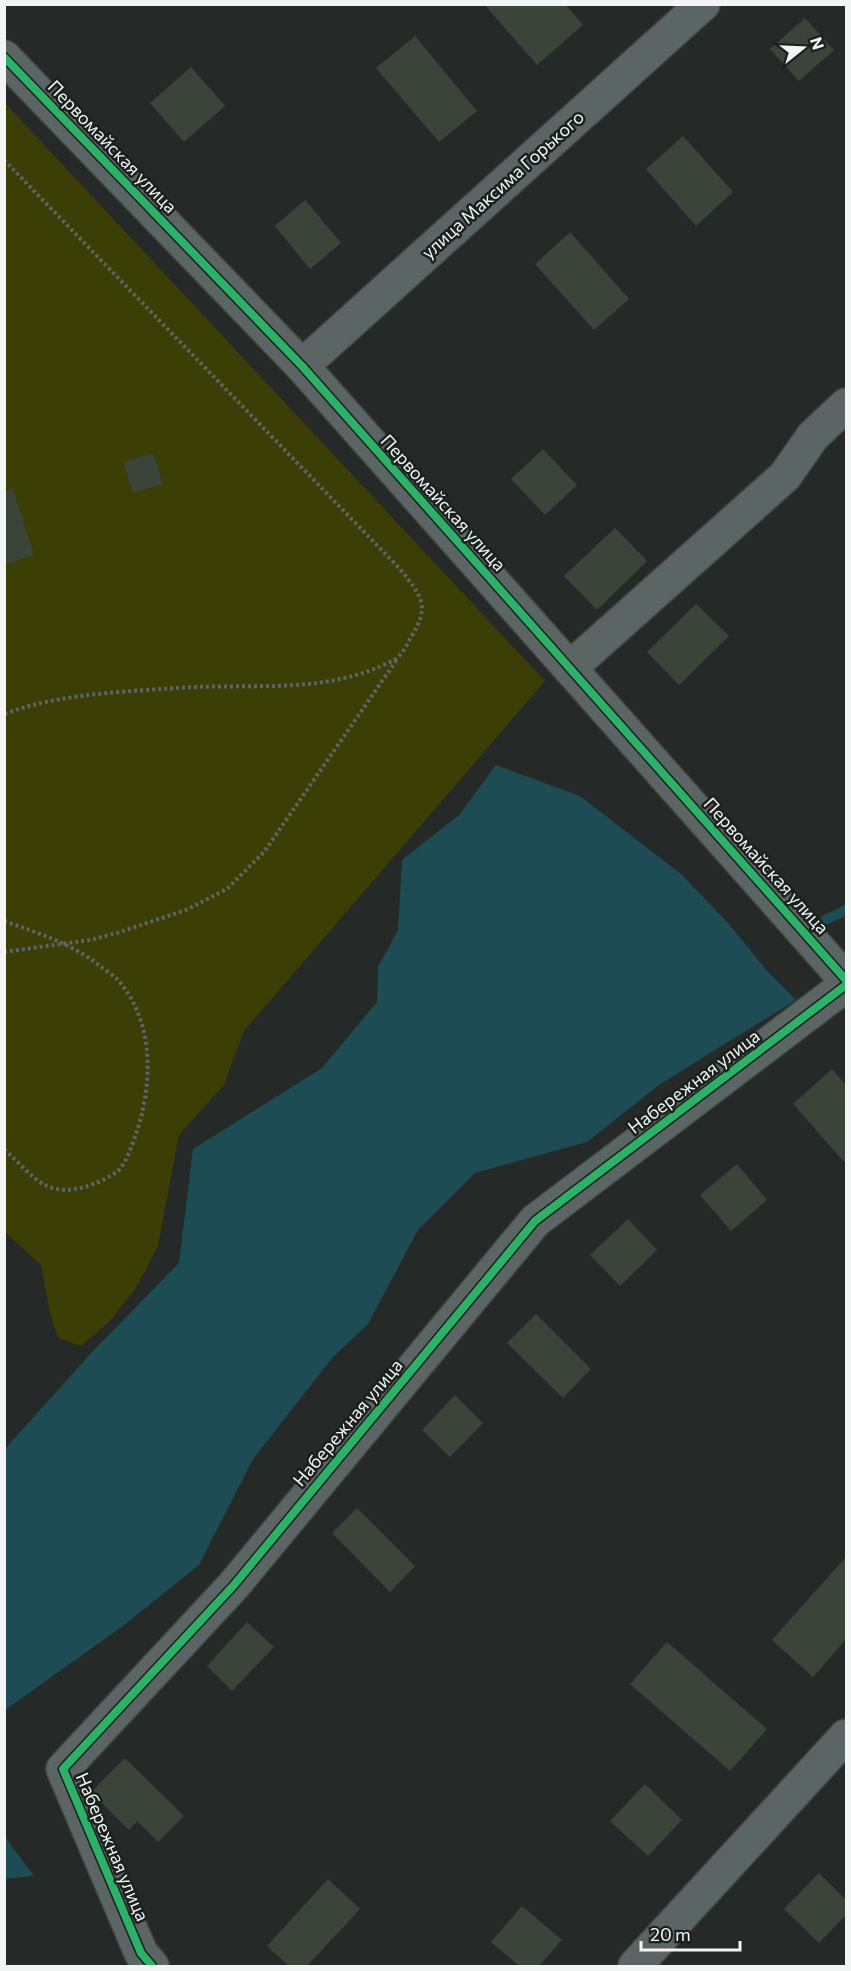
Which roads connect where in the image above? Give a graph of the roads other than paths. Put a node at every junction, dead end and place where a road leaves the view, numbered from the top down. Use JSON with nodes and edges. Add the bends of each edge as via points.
{"nodes":[{"id":1,"x":703,"y":4,"type":"edge"},
{"id":2,"x":4,"y":57,"type":"edge"},
{"id":3,"x":302,"y":366,"type":"junction"},
{"id":4,"x":846,"y":405,"type":"edge"},
{"id":5,"x":570,"y":668,"type":"junction"},
{"id":6,"x":846,"y":980,"type":"edge"},
{"id":7,"x":846,"y":985,"type":"edge"},
{"id":8,"x":846,"y":1736,"type":"edge"},
{"id":9,"x":152,"y":1966,"type":"edge"},
{"id":10,"x":635,"y":1966,"type":"edge"}],
"edges":[{"from":1,"to":3,"type":"street","name":"улица Максима Горького"},
{"from":2,"to":3,"type":"street","name":"Первомайская улица"},
{"from":3,"to":5,"type":"street","name":"Первомайская улица"},
{"from":4,"to":5,"type":"street","via":[[813,436],[785,476]]},
{"from":5,"to":6,"type":"street","name":"Первомайская улица"},
{"from":7,"to":9,"type":"street","name":"Набережная улица","via":[[535,1221],[234,1585],[63,1769],[141,1953]]},
{"from":8,"to":10,"type":"street"}]}
